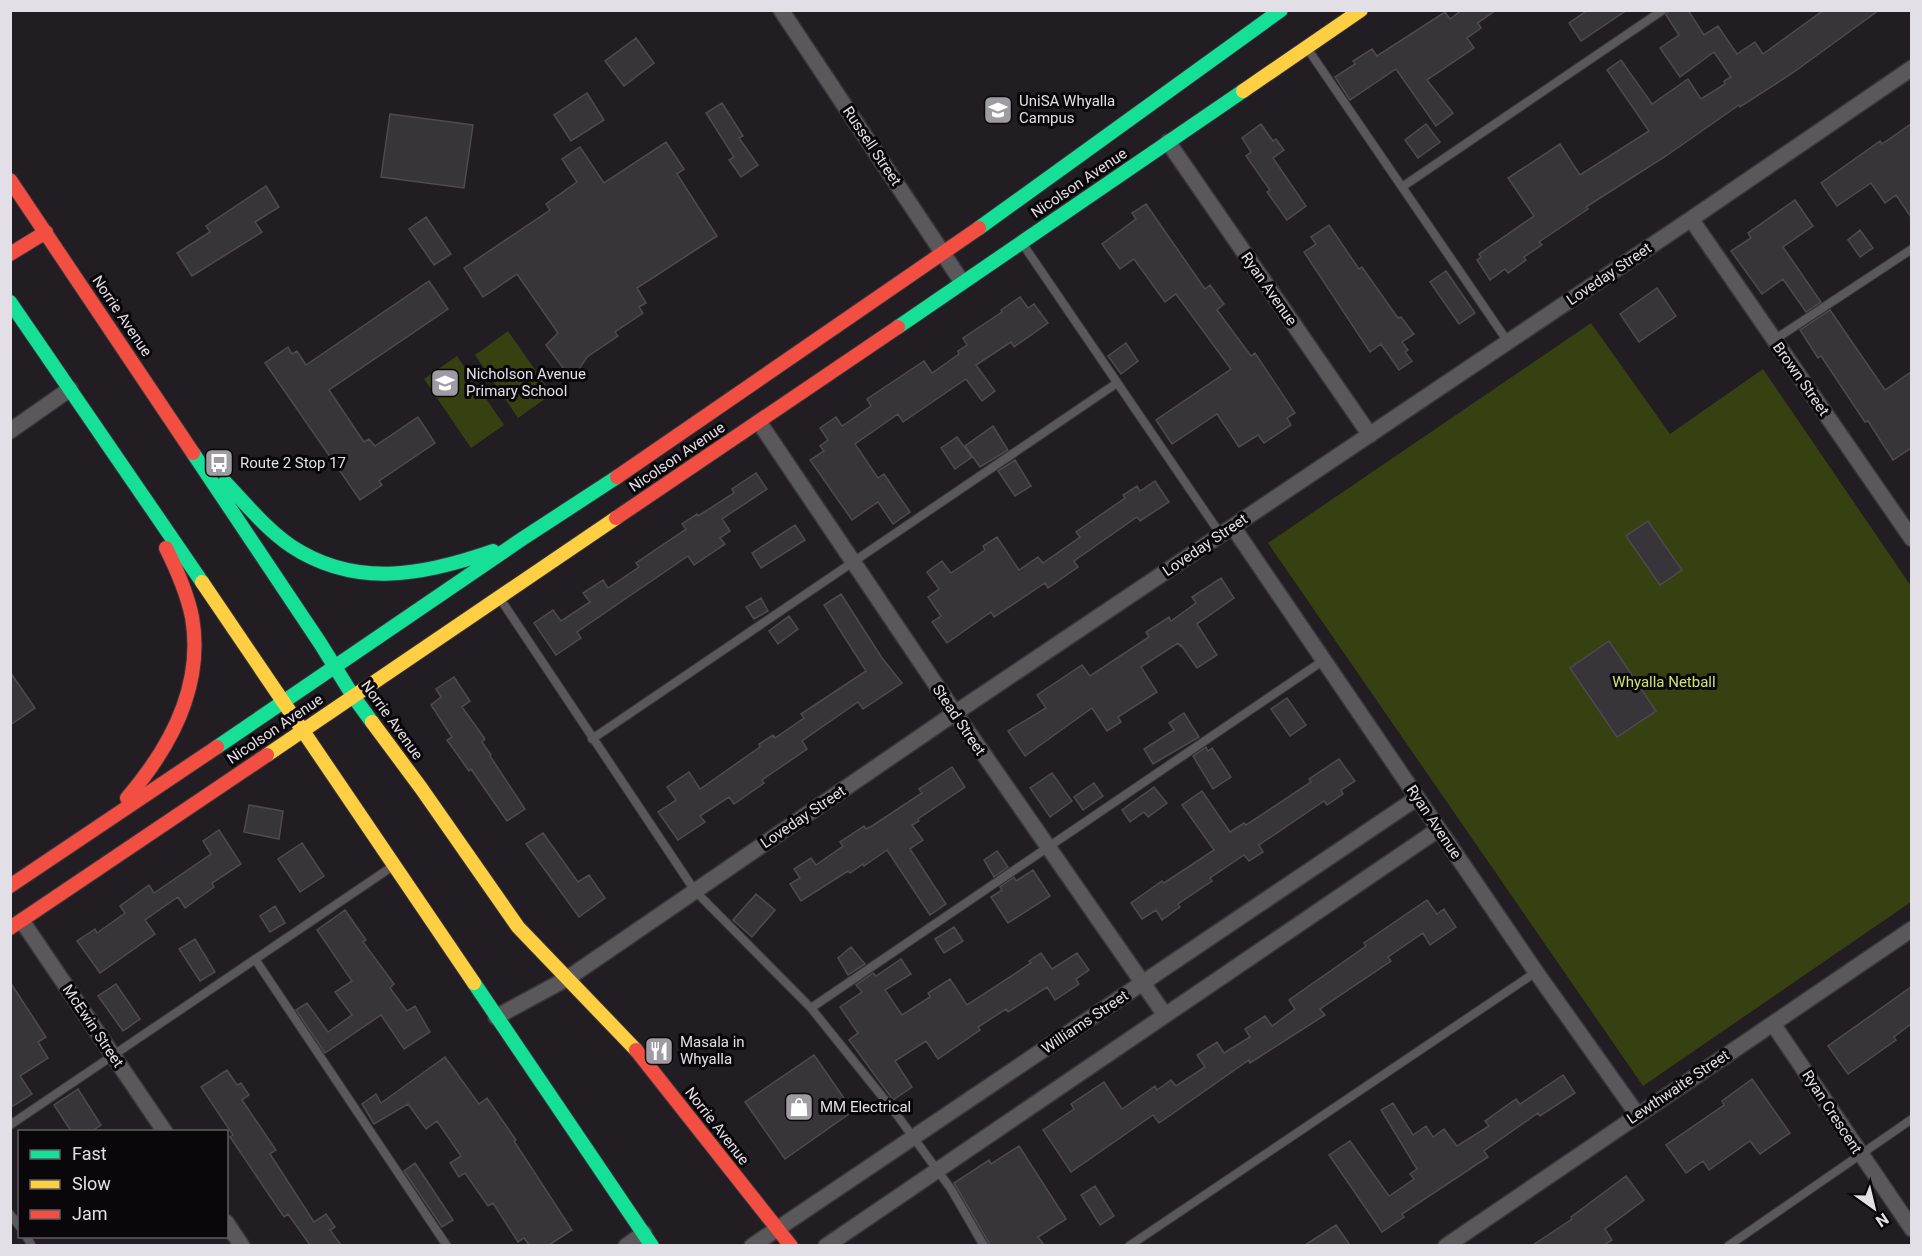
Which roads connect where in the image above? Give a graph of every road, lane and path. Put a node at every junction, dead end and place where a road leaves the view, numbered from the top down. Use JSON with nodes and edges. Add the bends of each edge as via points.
{"nodes":[{"id":1,"x":781,"y":10,"type":"edge"},
{"id":2,"x":1281,"y":10,"type":"edge"},
{"id":3,"x":1361,"y":10,"type":"edge"},
{"id":4,"x":1663,"y":10,"type":"edge"},
{"id":5,"x":1307,"y":48,"type":"junction"},
{"id":6,"x":1911,"y":68,"type":"edge"},
{"id":7,"x":1168,"y":142,"type":"junction"},
{"id":8,"x":10,"y":180,"type":"edge"},
{"id":9,"x":1402,"y":187,"type":"junction"},
{"id":10,"x":1691,"y":219,"type":"junction"},
{"id":11,"x":46,"y":232,"type":"junction"},
{"id":12,"x":1022,"y":242,"type":"junction"},
{"id":13,"x":1911,"y":250,"type":"edge"},
{"id":14,"x":943,"y":253,"type":"junction"},
{"id":15,"x":10,"y":254,"type":"edge"},
{"id":16,"x":962,"y":282,"type":"junction"},
{"id":17,"x":10,"y":302,"type":"edge"},
{"id":18,"x":1774,"y":340,"type":"junction"},
{"id":19,"x":1508,"y":342,"type":"junction"},
{"id":20,"x":1118,"y":383,"type":"junction"},
{"id":21,"x":70,"y":389,"type":"junction"},
{"id":22,"x":759,"y":422,"type":"junction"},
{"id":23,"x":10,"y":431,"type":"edge"},
{"id":24,"x":1370,"y":435,"type":"junction"},
{"id":25,"x":189,"y":446,"type":"junction"},
{"id":26,"x":139,"y":491,"type":"junction"},
{"id":27,"x":1227,"y":531,"type":"junction"},
{"id":28,"x":522,"y":539,"type":"junction"},
{"id":29,"x":1911,"y":539,"type":"edge"},
{"id":30,"x":852,"y":562,"type":"junction"},
{"id":31,"x":499,"y":596,"type":"junction"},
{"id":32,"x":1324,"y":660,"type":"junction"},
{"id":33,"x":336,"y":667,"type":"junction"},
{"id":34,"x":353,"y":696,"type":"junction"},
{"id":35,"x":284,"y":702,"type":"junction"},
{"id":36,"x":955,"y":713,"type":"junction"},
{"id":37,"x":303,"y":730,"type":"junction"},
{"id":38,"x":592,"y":739,"type":"junction"},
{"id":39,"x":1418,"y":798,"type":"junction"},
{"id":40,"x":101,"y":825,"type":"junction"},
{"id":41,"x":1439,"y":829,"type":"junction"},
{"id":42,"x":1047,"y":847,"type":"junction"},
{"id":43,"x":394,"y":865,"type":"junction"},
{"id":44,"x":10,"y":886,"type":"edge"},
{"id":45,"x":695,"y":891,"type":"junction"},
{"id":46,"x":16,"y":924,"type":"edge"},
{"id":47,"x":1911,"y":929,"type":"edge"},
{"id":48,"x":255,"y":959,"type":"junction"},
{"id":49,"x":1536,"y":972,"type":"junction"},
{"id":50,"x":568,"y":978,"type":"junction"},
{"id":51,"x":1142,"y":984,"type":"junction"},
{"id":52,"x":812,"y":1008,"type":"junction"},
{"id":53,"x":1164,"y":1015,"type":"junction"},
{"id":54,"x":496,"y":1017,"type":"junction"},
{"id":55,"x":1773,"y":1024,"type":"junction"},
{"id":56,"x":113,"y":1055,"type":"junction"},
{"id":57,"x":1637,"y":1114,"type":"junction"},
{"id":58,"x":1911,"y":1119,"type":"edge"},
{"id":59,"x":10,"y":1125,"type":"edge"},
{"id":60,"x":164,"y":1130,"type":"edge"},
{"id":61,"x":913,"y":1137,"type":"junction"},
{"id":62,"x":1860,"y":1154,"type":"junction"},
{"id":63,"x":937,"y":1170,"type":"junction"},
{"id":64,"x":228,"y":1225,"type":"edge"},
{"id":65,"x":778,"y":1228,"type":"junction"},
{"id":66,"x":1911,"y":1229,"type":"edge"},
{"id":67,"x":648,"y":1239,"type":"edge"},
{"id":68,"x":242,"y":1245,"type":"edge"},
{"id":69,"x":447,"y":1245,"type":"edge"},
{"id":70,"x":626,"y":1245,"type":"edge"},
{"id":71,"x":752,"y":1245,"type":"edge"},
{"id":72,"x":791,"y":1245,"type":"edge"},
{"id":73,"x":826,"y":1245,"type":"edge"},
{"id":74,"x":984,"y":1245,"type":"edge"},
{"id":75,"x":1129,"y":1245,"type":"edge"},
{"id":76,"x":1446,"y":1245,"type":"edge"},
{"id":77,"x":1728,"y":1245,"type":"edge"}],
"edges":[{"from":1,"to":14,"type":"street","name":"Russell Street"},
{"from":2,"to":14,"type":"main road","name":"Nicolson Avenue"},
{"from":3,"to":5,"type":"main road","name":"Nicolson Avenue"},
{"from":4,"to":9,"type":"lane"},
{"from":5,"to":7,"type":"main road","name":"Nicolson Avenue"},
{"from":5,"to":9,"type":"lane"},
{"from":6,"to":10,"type":"street","name":"Loveday Street"},
{"from":7,"to":12,"type":"main road","name":"Nicolson Avenue"},
{"from":7,"to":24,"type":"street","name":"Ryan Avenue"},
{"from":8,"to":11,"type":"main road","name":"Norrie Avenue"},
{"from":9,"to":19,"type":"lane"},
{"from":10,"to":18,"type":"street","name":"Brown Street"},
{"from":10,"to":19,"type":"street","name":"Loveday Street"},
{"from":11,"to":15,"type":"main road"},
{"from":11,"to":25,"type":"main road","name":"Norrie Avenue"},
{"from":12,"to":16,"type":"main road","name":"Nicolson Avenue"},
{"from":12,"to":20,"type":"lane"},
{"from":13,"to":18,"type":"lane"},
{"from":14,"to":16,"type":"street","name":"Russell Street"},
{"from":14,"to":28,"type":"main road","name":"Nicolson Avenue","via":[[656,452]]},
{"from":16,"to":22,"type":"main road","name":"Nicolson Avenue"},
{"from":17,"to":21,"type":"main road"},
{"from":18,"to":29,"type":"street","name":"Brown Street"},
{"from":19,"to":24,"type":"street","name":"Loveday Street"},
{"from":20,"to":27,"type":"lane"},
{"from":20,"to":30,"type":"lane"},
{"from":21,"to":23,"type":"street"},
{"from":21,"to":26,"type":"main road"},
{"from":22,"to":30,"type":"street","name":"Stead Street"},
{"from":22,"to":31,"type":"main road","name":"Nicolson Avenue"},
{"from":24,"to":27,"type":"street","name":"Loveday Street"},
{"from":25,"to":28,"type":"main road","via":[[290,545],[338,569],[395,576],[474,558]]},
{"from":25,"to":33,"type":"main road","name":"Norrie Avenue"},
{"from":26,"to":35,"type":"main road"},
{"from":26,"to":40,"type":"main road","via":[[173,562],[193,624],[190,691],[180,718],[145,778]]},
{"from":27,"to":32,"type":"street","name":"Ryan Avenue"},
{"from":27,"to":36,"type":"street","name":"Loveday Street"},
{"from":28,"to":33,"type":"main road","name":"Nicolson Avenue"},
{"from":30,"to":36,"type":"street","name":"Stead Street"},
{"from":30,"to":38,"type":"lane"},
{"from":31,"to":34,"type":"main road","name":"Nicolson Avenue"},
{"from":31,"to":38,"type":"lane"},
{"from":32,"to":39,"type":"street","name":"Ryan Avenue"},
{"from":32,"to":42,"type":"lane"},
{"from":33,"to":34,"type":"main road","name":"Norrie Avenue"},
{"from":33,"to":35,"type":"main road","name":"Nicolson Avenue"},
{"from":34,"to":37,"type":"main road","name":"Nicolson Avenue"},
{"from":34,"to":50,"type":"main road","name":"Norrie Avenue","via":[[518,927]]},
{"from":35,"to":37,"type":"main road"},
{"from":35,"to":40,"type":"main road","name":"Nicolson Avenue"},
{"from":36,"to":42,"type":"street","name":"Stead Street"},
{"from":36,"to":45,"type":"street","name":"Loveday Street"},
{"from":37,"to":43,"type":"main road"},
{"from":37,"to":46,"type":"main road","name":"Nicolson Avenue"},
{"from":38,"to":45,"type":"lane"},
{"from":39,"to":41,"type":"street","name":"Ryan Avenue"},
{"from":39,"to":51,"type":"street","name":"Williams Street"},
{"from":40,"to":44,"type":"main road","name":"Nicolson Avenue"},
{"from":41,"to":49,"type":"street","name":"Ryan Avenue"},
{"from":41,"to":53,"type":"street"},
{"from":42,"to":51,"type":"street","name":"Stead Street"},
{"from":42,"to":52,"type":"lane"},
{"from":43,"to":48,"type":"lane"},
{"from":43,"to":54,"type":"main road"},
{"from":45,"to":50,"type":"street","name":"Loveday Street"},
{"from":45,"to":52,"type":"lane"},
{"from":46,"to":56,"type":"street","name":"McEwin Street"},
{"from":47,"to":55,"type":"street","name":"Lewthwaite Street"},
{"from":48,"to":56,"type":"lane"},
{"from":48,"to":69,"type":"lane"},
{"from":49,"to":57,"type":"street","name":"Ryan Avenue"},
{"from":49,"to":75,"type":"lane"},
{"from":50,"to":54,"type":"street","name":"Loveday Street"},
{"from":50,"to":65,"type":"main road","name":"Norrie Avenue","via":[[633,1046]]},
{"from":51,"to":53,"type":"street","name":"Stead Street"},
{"from":51,"to":61,"type":"street","name":"Williams Street"},
{"from":52,"to":61,"type":"lane"},
{"from":53,"to":63,"type":"street"},
{"from":54,"to":67,"type":"main road"},
{"from":55,"to":57,"type":"street","name":"Lewthwaite Street"},
{"from":55,"to":62,"type":"street","name":"Ryan Crescent"},
{"from":56,"to":59,"type":"lane"},
{"from":56,"to":60,"type":"street","name":"McEwin Street"},
{"from":57,"to":76,"type":"street","name":"Lewthwaite Street"},
{"from":58,"to":62,"type":"lane"},
{"from":61,"to":63,"type":"lane"},
{"from":61,"to":65,"type":"street","name":"Williams Street"},
{"from":62,"to":66,"type":"street","name":"Ryan Crescent"},
{"from":62,"to":77,"type":"lane"},
{"from":63,"to":73,"type":"street"},
{"from":63,"to":74,"type":"lane"},
{"from":64,"to":68,"type":"street"},
{"from":65,"to":71,"type":"street","name":"Williams Street"},
{"from":65,"to":72,"type":"main road","name":"Norrie Avenue"},
{"from":67,"to":70,"type":"street"}]}
